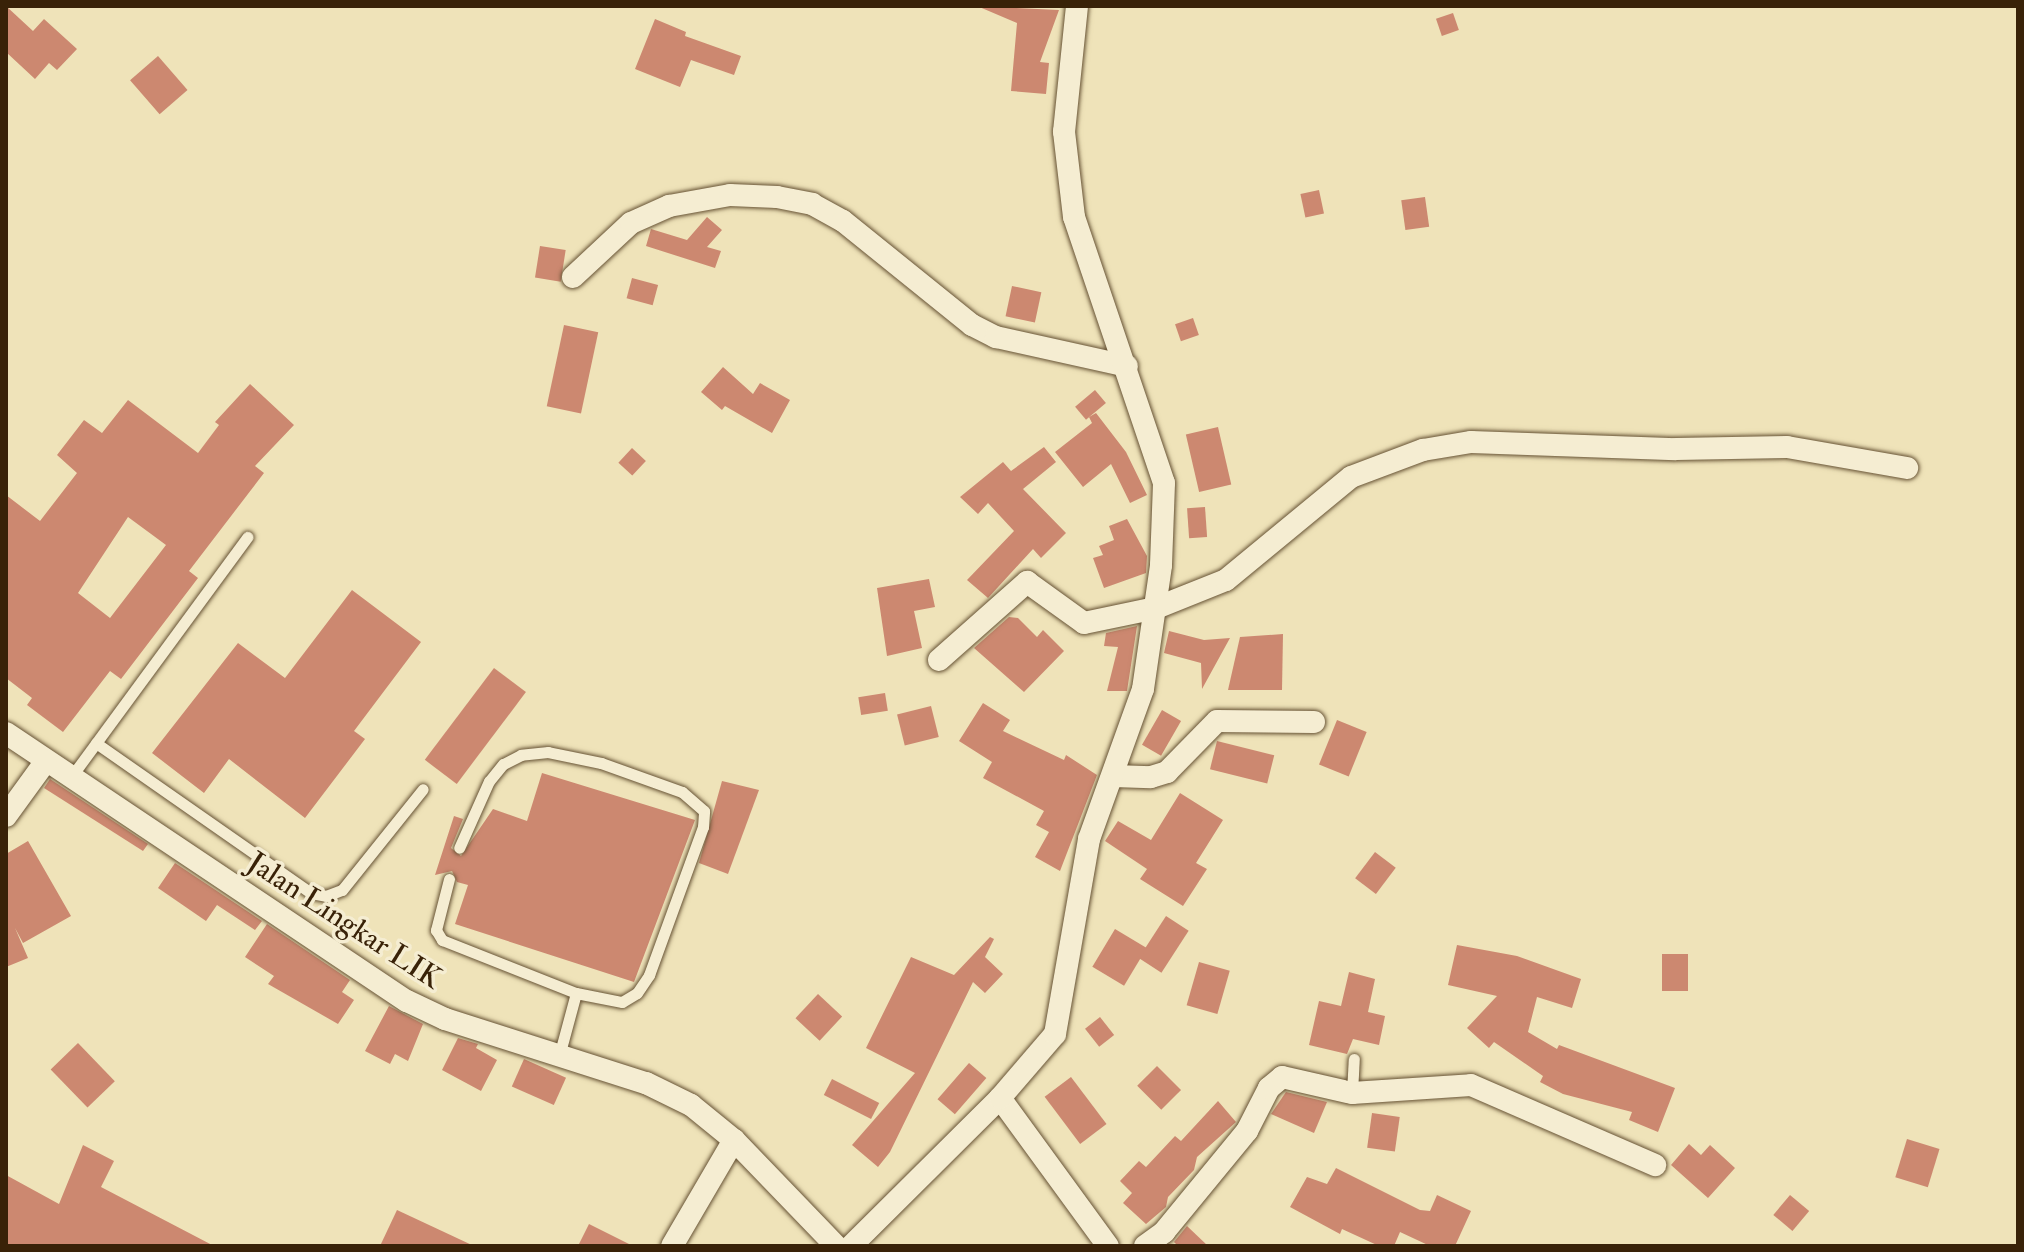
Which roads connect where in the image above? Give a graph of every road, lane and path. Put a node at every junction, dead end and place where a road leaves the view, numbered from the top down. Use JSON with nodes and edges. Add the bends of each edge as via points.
{"nodes":[{"id":1,"x":1077,"y":6,"type":"edge"},
{"id":2,"x":573,"y":277,"type":"dead end"},
{"id":3,"x":1127,"y":366,"type":"junction"},
{"id":4,"x":1907,"y":468,"type":"dead end"},
{"id":5,"x":247,"y":537,"type":"dead end"},
{"id":6,"x":1156,"y":608,"type":"junction"},
{"id":7,"x":939,"y":660,"type":"dead end"},
{"id":8,"x":1314,"y":722,"type":"dead end"},
{"id":9,"x":6,"y":733,"type":"edge"},
{"id":10,"x":96,"y":743,"type":"junction"},
{"id":11,"x":46,"y":761,"type":"junction"},
{"id":12,"x":1113,"y":776,"type":"junction"},
{"id":13,"x":71,"y":777,"type":"junction"},
{"id":14,"x":423,"y":789,"type":"dead end"},
{"id":15,"x":6,"y":816,"type":"edge"},
{"id":16,"x":459,"y":848,"type":"dead end"},
{"id":17,"x":449,"y":879,"type":"dead end"},
{"id":18,"x":576,"y":993,"type":"junction"},
{"id":19,"x":559,"y":1056,"type":"junction"},
{"id":20,"x":1354,"y":1059,"type":"dead end"},
{"id":21,"x":1352,"y":1093,"type":"junction"},
{"id":22,"x":1000,"y":1098,"type":"junction"},
{"id":23,"x":734,"y":1140,"type":"junction"},
{"id":24,"x":1655,"y":1165,"type":"dead end"},
{"id":25,"x":1094,"y":1227,"type":"junction"},
{"id":26,"x":672,"y":1246,"type":"edge"},
{"id":27,"x":836,"y":1246,"type":"edge"},
{"id":28,"x":851,"y":1246,"type":"edge"},
{"id":29,"x":1108,"y":1246,"type":"edge"},
{"id":30,"x":1123,"y":1246,"type":"edge"},
{"id":31,"x":1145,"y":1246,"type":"edge"}],
"edges":[{"from":1,"to":3,"type":"street","via":[[1065,83],[1068,180],[1085,252]]},
{"from":2,"to":3,"type":"street","via":[[631,223],[669,206],[730,195],[777,197],[812,204],[843,221],[972,325],[996,337]]},
{"from":3,"to":6,"type":"street","via":[[1164,483]]},
{"from":4,"to":6,"type":"street","via":[[1787,447],[1471,442],[1423,450],[1351,477],[1226,580]]},
{"from":5,"to":10,"type":"lane"},
{"from":6,"to":7,"type":"street","via":[[1084,623],[1027,582]]},
{"from":6,"to":12,"type":"street","via":[[1143,689]]},
{"from":8,"to":12,"type":"street","via":[[1217,721],[1167,772]]},
{"from":9,"to":11,"type":"street","name":"Jalan Lingkar LIK"},
{"from":10,"to":13,"type":"lane"},
{"from":10,"to":14,"type":"lane","via":[[265,855],[311,893],[326,896],[342,890]]},
{"from":11,"to":13,"type":"street","name":"Jalan Lingkar LIK"},
{"from":11,"to":15,"type":"street"},
{"from":12,"to":22,"type":"street","via":[[1089,839],[1059,1024],[1049,1044]]},
{"from":13,"to":19,"type":"street","name":"Jalan Lingkar LIK","via":[[407,1001]]},
{"from":16,"to":18,"type":"lane","via":[[489,781],[503,764],[521,755],[548,752],[601,763],[697,801],[704,811],[703,827],[649,975],[637,993],[622,1002]]},
{"from":17,"to":18,"type":"lane","via":[[436,930],[442,940]]},
{"from":18,"to":19,"type":"lane"},
{"from":19,"to":23,"type":"street","name":"Jalan Lingkar LIK","via":[[646,1083],[691,1105]]},
{"from":20,"to":21,"type":"lane"},
{"from":21,"to":24,"type":"street","via":[[1471,1085]]},
{"from":21,"to":31,"type":"street","via":[[1282,1077],[1275,1081],[1247,1131],[1164,1232]]},
{"from":22,"to":25,"type":"street"},
{"from":22,"to":28,"type":"street"},
{"from":23,"to":26,"type":"street"},
{"from":23,"to":27,"type":"street","name":"Jalan Lingkar LIK"},
{"from":25,"to":29,"type":"street"},
{"from":25,"to":30,"type":"street"}]}
